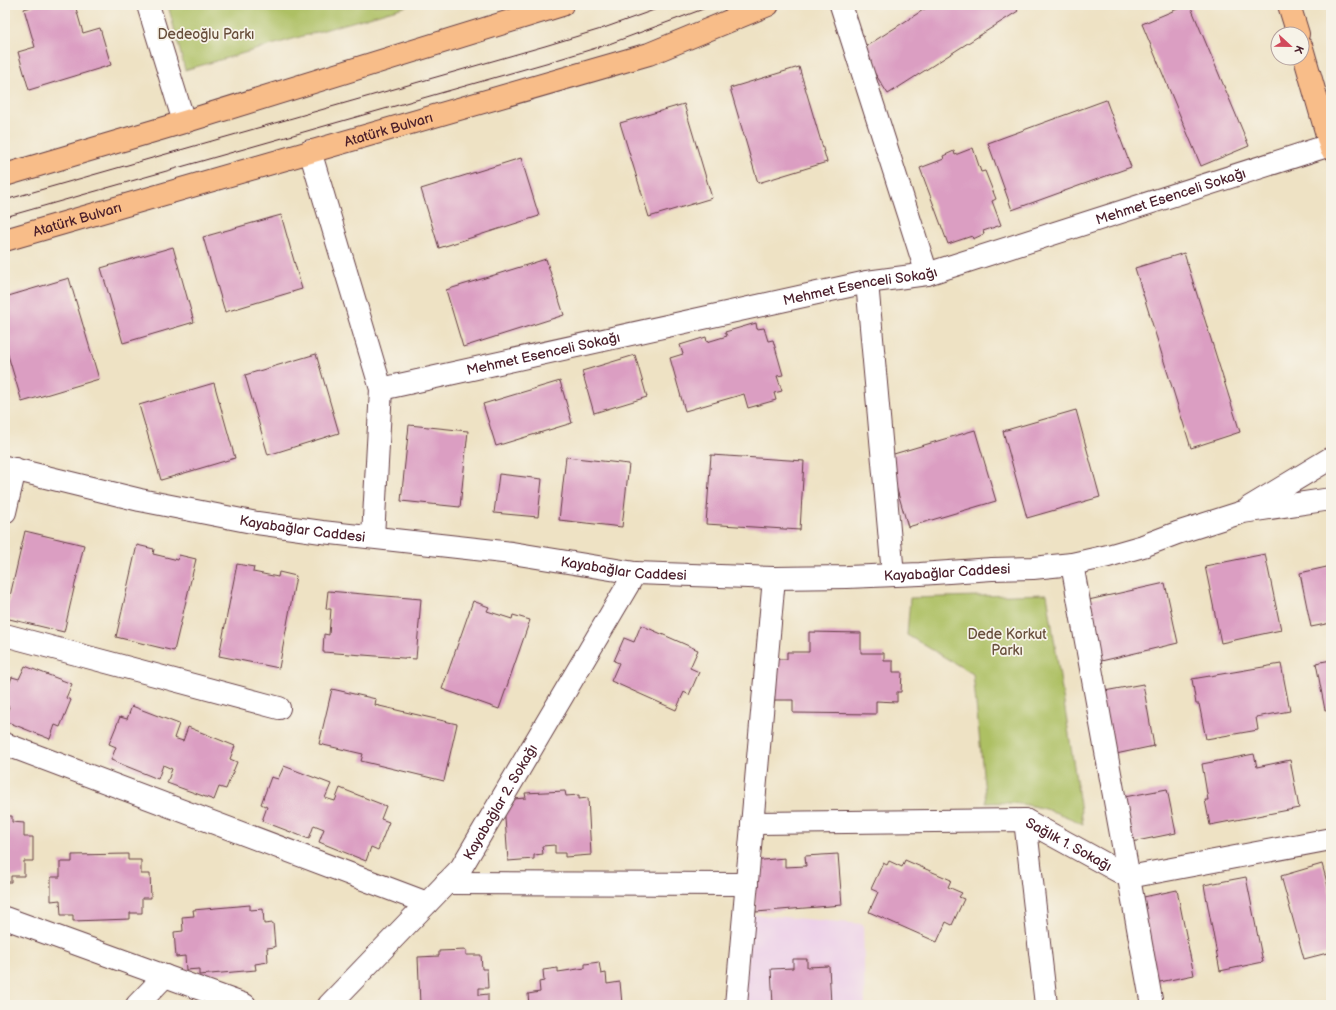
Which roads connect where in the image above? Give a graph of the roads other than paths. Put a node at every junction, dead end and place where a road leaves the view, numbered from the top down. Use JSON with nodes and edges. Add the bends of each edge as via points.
{"nodes":[{"id":1,"x":148,"y":5,"type":"edge"},
{"id":2,"x":562,"y":5,"type":"edge"},
{"id":3,"x":768,"y":5,"type":"edge"},
{"id":4,"x":842,"y":5,"type":"edge"},
{"id":5,"x":1290,"y":5,"type":"edge"},
{"id":6,"x":1296,"y":26,"type":"edge"},
{"id":7,"x":1307,"y":66,"type":"edge"},
{"id":8,"x":184,"y":122,"type":"junction"},
{"id":9,"x":1330,"y":147,"type":"edge"},
{"id":10,"x":310,"y":151,"type":"junction"},
{"id":11,"x":5,"y":175,"type":"edge"},
{"id":12,"x":5,"y":240,"type":"edge"},
{"id":13,"x":927,"y":274,"type":"junction"},
{"id":14,"x":867,"y":282,"type":"junction"},
{"id":15,"x":381,"y":389,"type":"junction"},
{"id":16,"x":1331,"y":458,"type":"edge"},
{"id":17,"x":10,"y":468,"type":"edge"},
{"id":18,"x":1331,"y":499,"type":"edge"},
{"id":19,"x":5,"y":512,"type":"edge"},
{"id":20,"x":1242,"y":512,"type":"junction"},
{"id":21,"x":373,"y":537,"type":"junction"},
{"id":22,"x":1072,"y":564,"type":"junction"},
{"id":23,"x":636,"y":573,"type":"junction"},
{"id":24,"x":893,"y":575,"type":"junction"},
{"id":25,"x":774,"y":578,"type":"junction"},
{"id":26,"x":5,"y":635,"type":"edge"},
{"id":27,"x":279,"y":708,"type":"dead end"},
{"id":28,"x":5,"y":744,"type":"edge"},
{"id":29,"x":1025,"y":820,"type":"junction"},
{"id":30,"x":752,"y":823,"type":"junction"},
{"id":31,"x":1331,"y":839,"type":"edge"},
{"id":32,"x":1129,"y":877,"type":"junction"},
{"id":33,"x":446,"y":883,"type":"junction"},
{"id":34,"x":747,"y":884,"type":"junction"},
{"id":35,"x":427,"y":903,"type":"junction"},
{"id":36,"x":5,"y":918,"type":"edge"},
{"id":37,"x":165,"y":976,"type":"junction"},
{"id":38,"x":137,"y":1005,"type":"edge"},
{"id":39,"x":245,"y":1005,"type":"edge"},
{"id":40,"x":329,"y":1005,"type":"edge"},
{"id":41,"x":736,"y":1005,"type":"edge"},
{"id":42,"x":1046,"y":1005,"type":"edge"},
{"id":43,"x":1152,"y":1005,"type":"edge"}],
"edges":[{"from":1,"to":8,"type":"street"},
{"from":2,"to":8,"type":"main road"},
{"from":3,"to":10,"type":"main road","name":"Atatürk Bulvarı","via":[[649,54]]},
{"from":4,"to":13,"type":"street"},
{"from":5,"to":6,"type":"main road"},
{"from":7,"to":9,"type":"main road"},
{"from":8,"to":11,"type":"main road"},
{"from":9,"to":13,"type":"street","name":"Mehmet Esenceli Sokağı"},
{"from":10,"to":12,"type":"main road","name":"Atatürk Bulvarı"},
{"from":10,"to":15,"type":"street"},
{"from":13,"to":14,"type":"street","name":"Mehmet Esenceli Sokağı"},
{"from":14,"to":15,"type":"street","name":"Mehmet Esenceli Sokağı"},
{"from":14,"to":24,"type":"street"},
{"from":15,"to":21,"type":"street"},
{"from":16,"to":20,"type":"street","name":"Kayabağlar Caddesi"},
{"from":17,"to":19,"type":"street"},
{"from":17,"to":21,"type":"street","name":"Kayabağlar Caddesi","via":[[193,512],[257,523]]},
{"from":18,"to":20,"type":"street","name":"Kayabağlar Caddesi"},
{"from":20,"to":22,"type":"street","name":"Kayabağlar Caddesi","via":[[1143,546]]},
{"from":21,"to":23,"type":"street","name":"Kayabağlar Caddesi","via":[[512,553]]},
{"from":22,"to":24,"type":"street","name":"Kayabağlar Caddesi"},
{"from":22,"to":32,"type":"street"},
{"from":23,"to":25,"type":"street","name":"Kayabağlar Caddesi"},
{"from":23,"to":33,"type":"street","name":"Kayabağlar 2. Sokağı","via":[[461,868]]},
{"from":24,"to":25,"type":"street","name":"Kayabağlar Caddesi"},
{"from":25,"to":30,"type":"street"},
{"from":26,"to":27,"type":"street"},
{"from":28,"to":35,"type":"street"},
{"from":29,"to":30,"type":"street","name":"Sağlık 1. Sokağı"},
{"from":29,"to":32,"type":"street","name":"Sağlık 1. Sokağı"},
{"from":29,"to":42,"type":"street"},
{"from":30,"to":34,"type":"street"},
{"from":31,"to":32,"type":"street","name":"Sağlık 1. Sokağı"},
{"from":32,"to":43,"type":"street"},
{"from":33,"to":34,"type":"street"},
{"from":33,"to":35,"type":"street","name":"Kayabağlar 2. Sokağı"},
{"from":34,"to":41,"type":"street"},
{"from":35,"to":40,"type":"street","name":"Kayabağlar 2. Sokağı"},
{"from":36,"to":37,"type":"street"},
{"from":37,"to":38,"type":"street"},
{"from":37,"to":39,"type":"street"}]}
